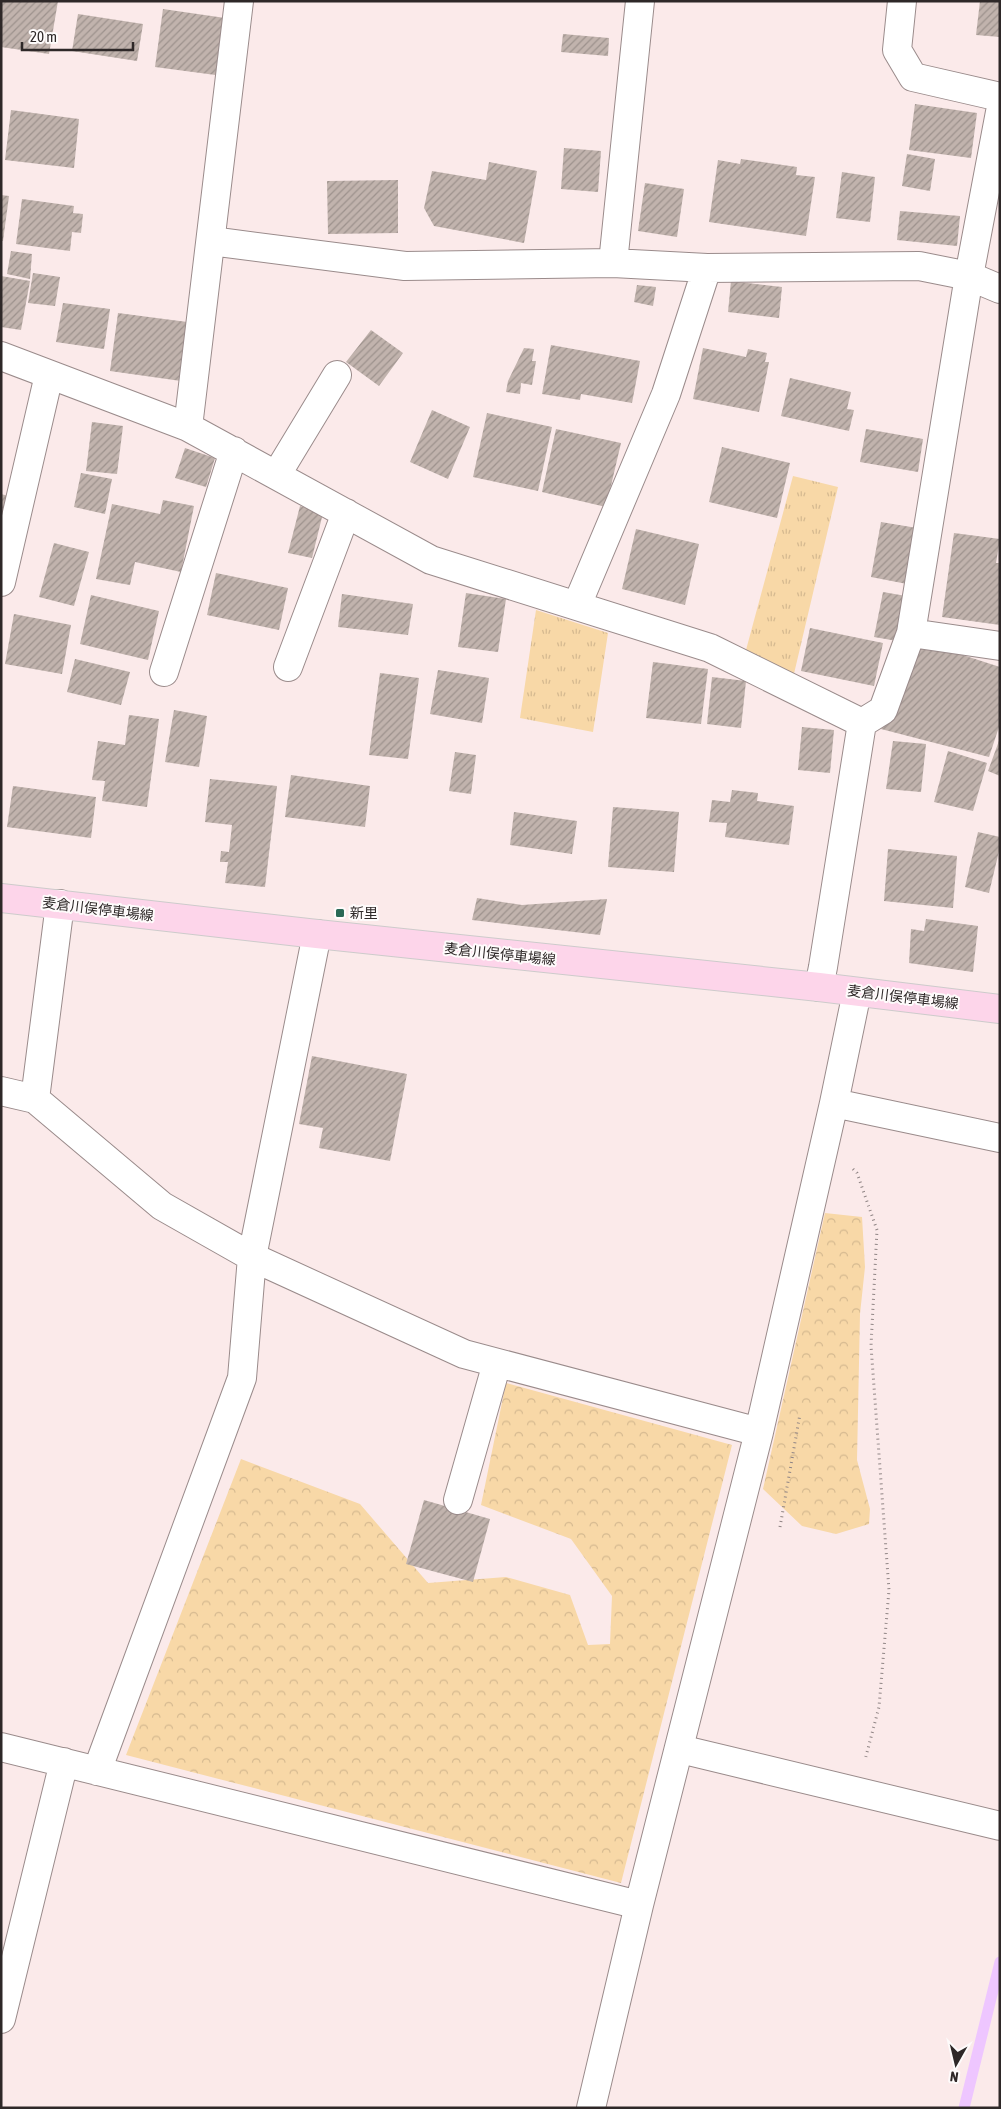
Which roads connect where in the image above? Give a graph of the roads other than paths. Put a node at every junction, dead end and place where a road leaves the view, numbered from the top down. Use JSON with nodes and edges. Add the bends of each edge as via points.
{"nodes":[{"id":1,"x":239,"y":1,"type":"edge"},
{"id":2,"x":640,"y":1,"type":"edge"},
{"id":3,"x":902,"y":1,"type":"edge"},
{"id":4,"x":1000,"y":98,"type":"edge"},
{"id":5,"x":1000,"y":112,"type":"edge"},
{"id":6,"x":211,"y":241,"type":"junction"},
{"id":7,"x":613,"y":263,"type":"junction"},
{"id":8,"x":707,"y":268,"type":"junction"},
{"id":9,"x":969,"y":276,"type":"junction"},
{"id":10,"x":1000,"y":289,"type":"edge"},
{"id":11,"x":1,"y":356,"type":"edge"},
{"id":12,"x":48,"y":375,"type":"junction"},
{"id":13,"x":337,"y":375,"type":"dead end"},
{"id":14,"x":188,"y":427,"type":"junction"},
{"id":15,"x":234,"y":451,"type":"junction"},
{"id":16,"x":277,"y":474,"type":"junction"},
{"id":17,"x":346,"y":513,"type":"junction"},
{"id":18,"x":1,"y":582,"type":"edge"},
{"id":19,"x":577,"y":605,"type":"junction"},
{"id":20,"x":911,"y":632,"type":"junction"},
{"id":21,"x":1000,"y":646,"type":"edge"},
{"id":22,"x":288,"y":667,"type":"dead end"},
{"id":23,"x":164,"y":672,"type":"dead end"},
{"id":24,"x":862,"y":723,"type":"junction"},
{"id":25,"x":1,"y":898,"type":"edge"},
{"id":26,"x":60,"y":904,"type":"junction"},
{"id":27,"x":317,"y":934,"type":"junction"},
{"id":28,"x":818,"y":987,"type":"junction"},
{"id":29,"x":857,"y":992,"type":"junction"},
{"id":30,"x":1000,"y":1009,"type":"edge"},
{"id":31,"x":1,"y":1091,"type":"edge"},
{"id":32,"x":35,"y":1099,"type":"junction"},
{"id":33,"x":834,"y":1103,"type":"junction"},
{"id":34,"x":1000,"y":1138,"type":"edge"},
{"id":35,"x":252,"y":1257,"type":"junction"},
{"id":36,"x":497,"y":1363,"type":"junction"},
{"id":37,"x":760,"y":1432,"type":"junction"},
{"id":38,"x":458,"y":1500,"type":"dead end"},
{"id":39,"x":1,"y":1747,"type":"edge"},
{"id":40,"x":680,"y":1749,"type":"junction"},
{"id":41,"x":64,"y":1762,"type":"junction"},
{"id":42,"x":97,"y":1771,"type":"junction"},
{"id":43,"x":1000,"y":1826,"type":"edge"},
{"id":44,"x":639,"y":1905,"type":"junction"},
{"id":45,"x":1,"y":2019,"type":"edge"},
{"id":46,"x":591,"y":2108,"type":"edge"}],
"edges":[{"from":1,"to":6,"type":"street"},
{"from":2,"to":7,"type":"street"},
{"from":3,"to":4,"type":"street","via":[[897,50],[913,77]]},
{"from":5,"to":9,"type":"street"},
{"from":6,"to":7,"type":"street","via":[[405,266]]},
{"from":6,"to":14,"type":"street"},
{"from":7,"to":8,"type":"street"},
{"from":8,"to":9,"type":"street","via":[[919,266]]},
{"from":8,"to":19,"type":"street","via":[[666,394]]},
{"from":9,"to":10,"type":"street"},
{"from":9,"to":20,"type":"street"},
{"from":11,"to":12,"type":"street"},
{"from":12,"to":14,"type":"street"},
{"from":12,"to":18,"type":"street"},
{"from":13,"to":16,"type":"street"},
{"from":14,"to":15,"type":"street"},
{"from":15,"to":16,"type":"street"},
{"from":15,"to":23,"type":"street"},
{"from":16,"to":17,"type":"street"},
{"from":17,"to":19,"type":"street","via":[[431,560]]},
{"from":17,"to":22,"type":"street"},
{"from":19,"to":24,"type":"street","via":[[710,648]]},
{"from":20,"to":21,"type":"street"},
{"from":20,"to":24,"type":"street","via":[[883,710]]},
{"from":24,"to":28,"type":"street"},
{"from":25,"to":26,"type":"main road","name":"麦倉川俣停車場線"},
{"from":26,"to":27,"type":"main road","name":"麦倉川俣停車場線"},
{"from":26,"to":32,"type":"street"},
{"from":27,"to":28,"type":"main road","name":"麦倉川俣停車場線"},
{"from":27,"to":35,"type":"street"},
{"from":28,"to":29,"type":"main road","name":"麦倉川俣停車場線"},
{"from":29,"to":30,"type":"main road","name":"麦倉川俣停車場線"},
{"from":29,"to":33,"type":"street"},
{"from":31,"to":32,"type":"street"},
{"from":32,"to":35,"type":"street","via":[[162,1206]]},
{"from":33,"to":34,"type":"street"},
{"from":33,"to":37,"type":"street"},
{"from":35,"to":36,"type":"street","via":[[464,1354]]},
{"from":35,"to":42,"type":"street","via":[[242,1378]]},
{"from":36,"to":37,"type":"street"},
{"from":36,"to":38,"type":"street"},
{"from":37,"to":40,"type":"street"},
{"from":39,"to":41,"type":"street"},
{"from":40,"to":43,"type":"street"},
{"from":40,"to":44,"type":"street"},
{"from":41,"to":42,"type":"street"},
{"from":41,"to":45,"type":"street"},
{"from":42,"to":44,"type":"street"},
{"from":44,"to":46,"type":"street"}]}
